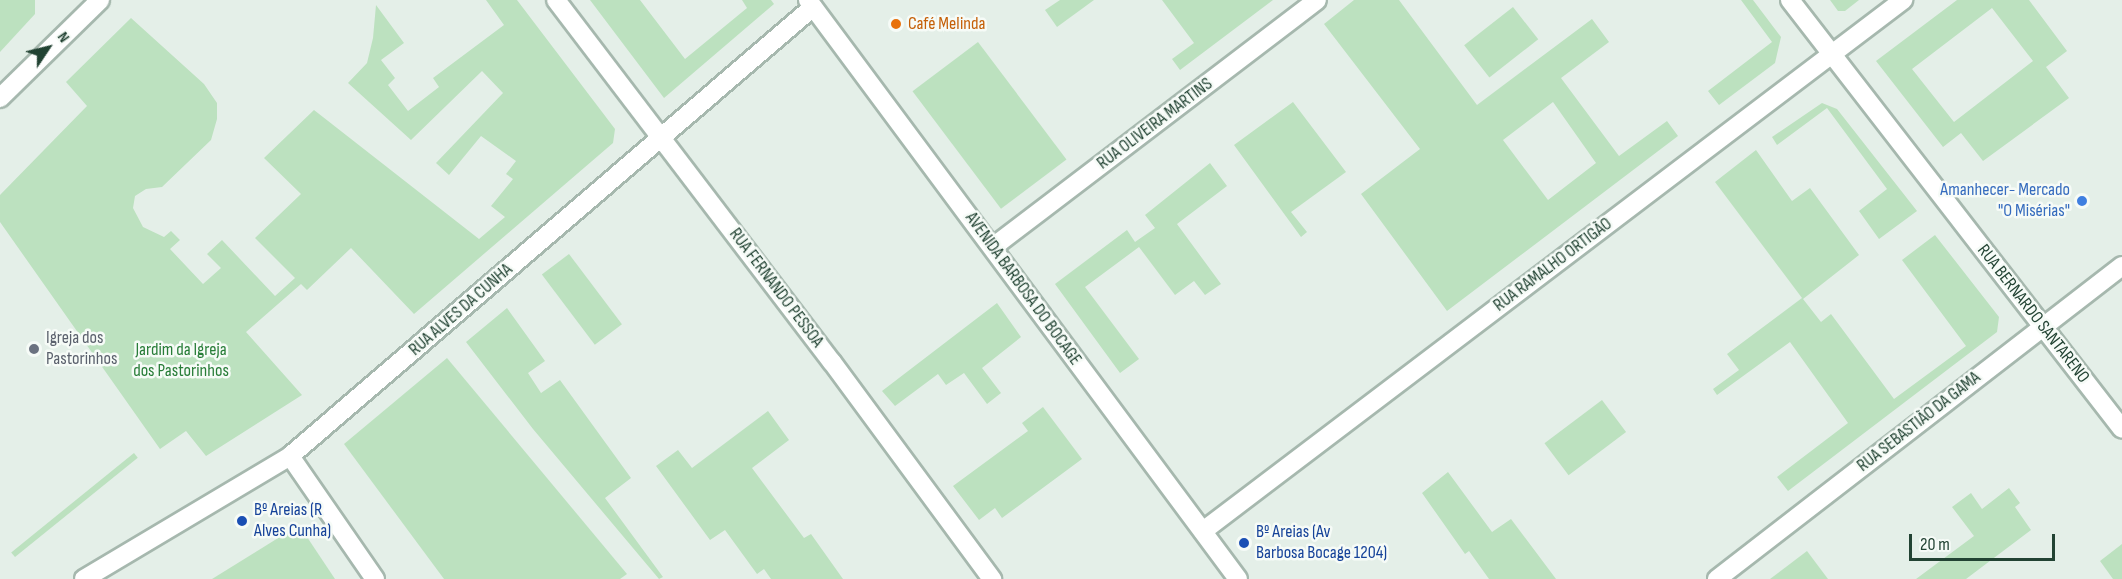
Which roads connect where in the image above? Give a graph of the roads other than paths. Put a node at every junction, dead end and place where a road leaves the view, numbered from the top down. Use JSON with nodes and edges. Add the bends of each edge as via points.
{"nodes":[{"id":1,"x":100,"y":0,"type":"edge"},
{"id":2,"x":556,"y":0,"type":"edge"},
{"id":3,"x":1317,"y":0,"type":"edge"},
{"id":4,"x":1790,"y":0,"type":"edge"},
{"id":5,"x":1903,"y":0,"type":"edge"},
{"id":6,"x":810,"y":4,"type":"edge"},
{"id":7,"x":1831,"y":54,"type":"junction"},
{"id":8,"x":0,"y":98,"type":"edge"},
{"id":9,"x":660,"y":137,"type":"junction"},
{"id":10,"x":993,"y":247,"type":"junction"},
{"id":11,"x":2122,"y":266,"type":"edge"},
{"id":12,"x":2043,"y":326,"type":"junction"},
{"id":13,"x":2122,"y":429,"type":"edge"},
{"id":14,"x":290,"y":456,"type":"junction"},
{"id":15,"x":1203,"y":531,"type":"junction"},
{"id":16,"x":84,"y":579,"type":"edge"},
{"id":17,"x":375,"y":579,"type":"edge"},
{"id":18,"x":992,"y":579,"type":"edge"},
{"id":19,"x":1238,"y":579,"type":"edge"},
{"id":20,"x":1717,"y":579,"type":"edge"}],
"edges":[{"from":1,"to":8,"type":"street"},
{"from":2,"to":9,"type":"street","name":"RUA FERNANDO PESSOA"},
{"from":3,"to":10,"type":"street","name":"RUA OLIVEIRA MARTINS"},
{"from":4,"to":7,"type":"street","name":"RUA BERNARDO SANTARENO"},
{"from":5,"to":7,"type":"street","name":"RUA RAMALHO ORTIGÃO"},
{"from":6,"to":9,"type":"street","name":"RUA ALVES DA CUNHA"},
{"from":6,"to":10,"type":"street","name":"AVENIDA BARBOSA DO BOCAGE"},
{"from":7,"to":12,"type":"street","name":"RUA BERNARDO SANTARENO"},
{"from":7,"to":15,"type":"street","name":"RUA RAMALHO ORTIGÃO"},
{"from":9,"to":14,"type":"street","name":"RUA ALVES DA CUNHA"},
{"from":9,"to":18,"type":"street","name":"RUA FERNANDO PESSOA"},
{"from":10,"to":15,"type":"street","name":"AVENIDA BARBOSA DO BOCAGE"},
{"from":11,"to":12,"type":"street","name":"RUA SEBASTIÃO DA GAMA"},
{"from":12,"to":13,"type":"street","name":"RUA BERNARDO SANTARENO"},
{"from":12,"to":20,"type":"street","name":"RUA SEBASTIÃO DA GAMA"},
{"from":14,"to":16,"type":"street","name":"RUA ALVES DA CUNHA"},
{"from":14,"to":17,"type":"street"},
{"from":15,"to":19,"type":"street","name":"AVENIDA BARBOSA DO BOCAGE"}]}
